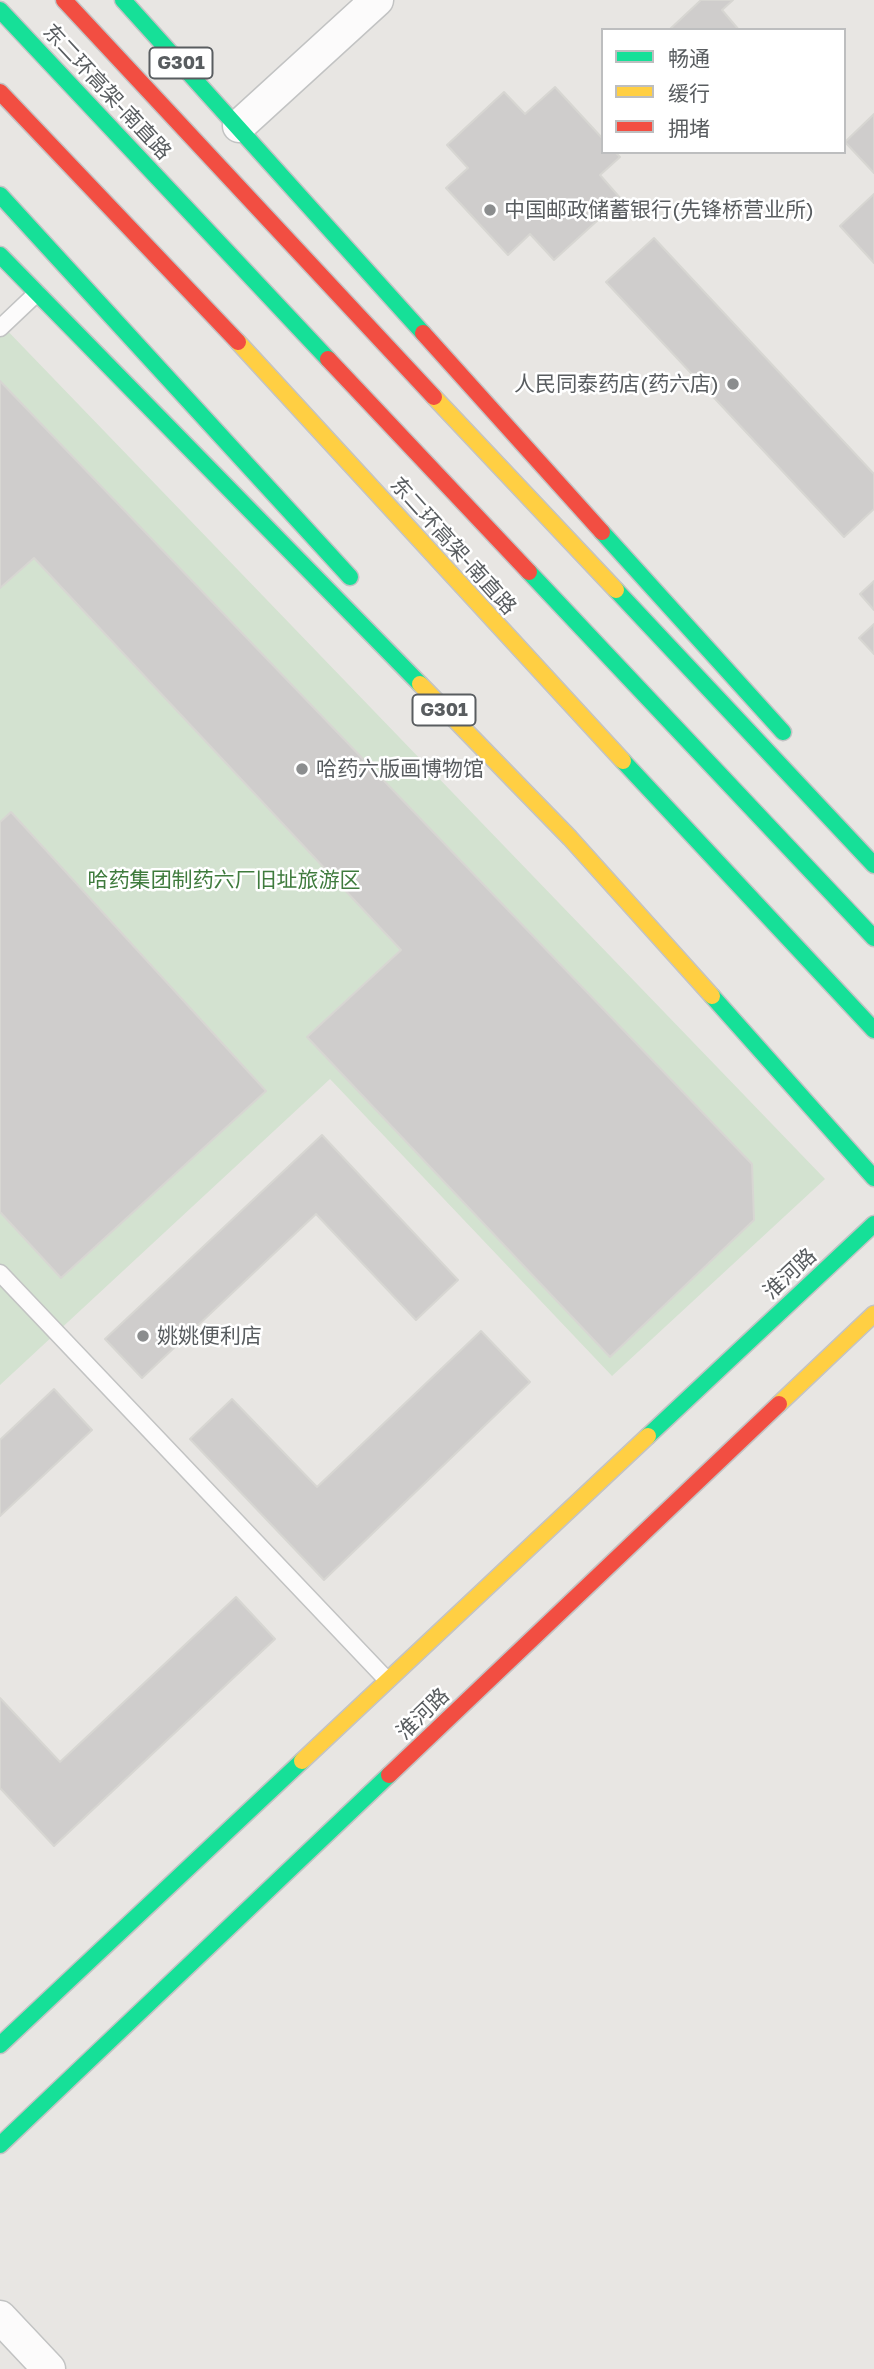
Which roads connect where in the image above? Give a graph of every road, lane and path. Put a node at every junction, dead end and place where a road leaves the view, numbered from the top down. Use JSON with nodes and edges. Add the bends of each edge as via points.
{"nodes":[{"id":1,"x":64,"y":0,"type":"edge"},
{"id":2,"x":123,"y":0,"type":"edge"},
{"id":3,"x":377,"y":0,"type":"edge"},
{"id":4,"x":0,"y":10,"type":"edge"},
{"id":5,"x":0,"y":92,"type":"edge"},
{"id":6,"x":239,"y":126,"type":"junction"},
{"id":7,"x":0,"y":195,"type":"edge"},
{"id":8,"x":0,"y":255,"type":"edge"},
{"id":9,"x":37,"y":293,"type":"junction"},
{"id":10,"x":0,"y":328,"type":"edge"},
{"id":11,"x":359,"y":587,"type":"dead end"},
{"id":12,"x":478,"y":722,"type":"dead end"},
{"id":13,"x":792,"y":741,"type":"dead end"},
{"id":14,"x":570,"y":838,"type":"junction"},
{"id":15,"x":874,"y":865,"type":"edge"},
{"id":16,"x":874,"y":937,"type":"edge"},
{"id":17,"x":874,"y":1030,"type":"edge"},
{"id":18,"x":874,"y":1178,"type":"edge"},
{"id":19,"x":874,"y":1224,"type":"edge"},
{"id":20,"x":0,"y":1273,"type":"edge"},
{"id":21,"x":874,"y":1314,"type":"edge"},
{"id":22,"x":387,"y":1680,"type":"junction"},
{"id":23,"x":0,"y":2045,"type":"edge"},
{"id":24,"x":0,"y":2145,"type":"edge"},
{"id":25,"x":0,"y":2317,"type":"edge"},
{"id":26,"x":49,"y":2369,"type":"edge"}],
"edges":[{"from":1,"to":15,"type":"main road"},
{"from":2,"to":6,"type":"main road","number":"G301"},
{"from":3,"to":6,"type":"street"},
{"from":4,"to":16,"type":"main road","name":"东二环高架-南直路"},
{"from":5,"to":17,"type":"main road","name":"东二环高架-南直路","via":[[199,300]]},
{"from":6,"to":13,"type":"main road","number":"G301"},
{"from":7,"to":11,"type":"main road"},
{"from":8,"to":9,"type":"main road","number":"G301"},
{"from":9,"to":10,"type":"lane"},
{"from":9,"to":14,"type":"main road","number":"G301"},
{"from":12,"to":14,"type":"main road"},
{"from":14,"to":18,"type":"main road","number":"G301"},
{"from":19,"to":22,"type":"main road","name":"淮河路"},
{"from":20,"to":22,"type":"lane"},
{"from":21,"to":24,"type":"main road","name":"淮河路"},
{"from":22,"to":23,"type":"main road","name":"淮河路"},
{"from":25,"to":26,"type":"street"}]}
